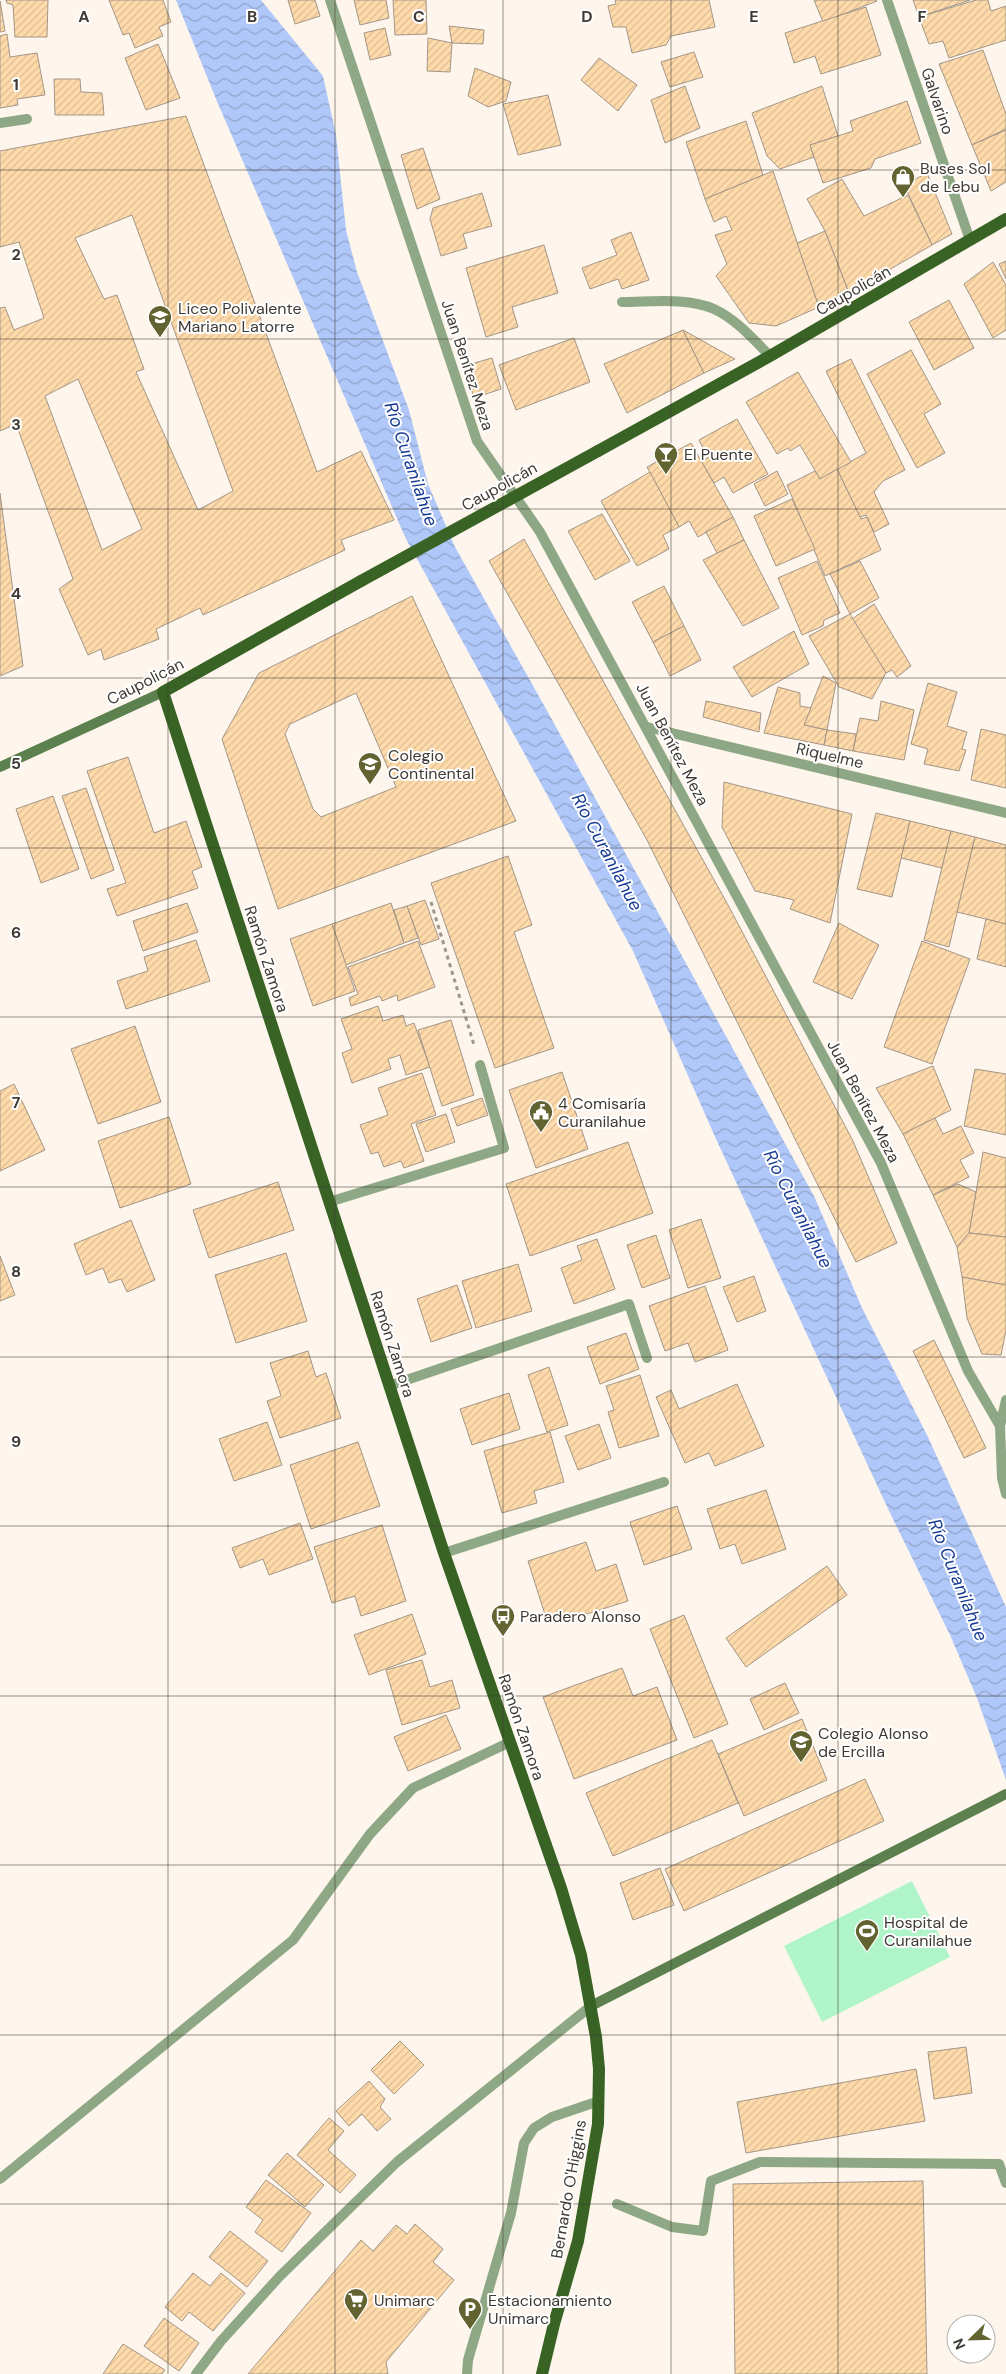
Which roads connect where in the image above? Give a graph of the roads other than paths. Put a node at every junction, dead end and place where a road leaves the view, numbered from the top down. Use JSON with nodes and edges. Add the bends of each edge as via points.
{"nodes":[{"id":1,"x":330,"y":0,"type":"edge"},
{"id":2,"x":887,"y":0,"type":"edge"},
{"id":3,"x":27,"y":119,"type":"dead end"},
{"id":4,"x":0,"y":123,"type":"edge"},
{"id":5,"x":1006,"y":219,"type":"edge"},
{"id":6,"x":970,"y":240,"type":"junction"},
{"id":7,"x":622,"y":302,"type":"dead end"},
{"id":8,"x":770,"y":356,"type":"junction"},
{"id":9,"x":163,"y":692,"type":"junction"},
{"id":10,"x":647,"y":727,"type":"junction"},
{"id":11,"x":0,"y":767,"type":"edge"},
{"id":12,"x":1006,"y":813,"type":"edge"},
{"id":13,"x":480,"y":1065,"type":"road end"},
{"id":14,"x":329,"y":1202,"type":"junction"},
{"id":15,"x":647,"y":1358,"type":"dead end"},
{"id":16,"x":390,"y":1386,"type":"junction"},
{"id":17,"x":1006,"y":1400,"type":"edge"},
{"id":18,"x":1003,"y":1425,"type":"edge"},
{"id":19,"x":664,"y":1482,"type":"dead end"},
{"id":20,"x":1006,"y":1494,"type":"edge"},
{"id":21,"x":444,"y":1553,"type":"junction"},
{"id":22,"x":510,"y":1742,"type":"junction"},
{"id":23,"x":1006,"y":1794,"type":"edge"},
{"id":24,"x":591,"y":2006,"type":"junction"},
{"id":25,"x":599,"y":2101,"type":"junction"},
{"id":26,"x":0,"y":2179,"type":"edge"},
{"id":27,"x":1006,"y":2183,"type":"edge"},
{"id":28,"x":617,"y":2204,"type":"dead end"},
{"id":29,"x":196,"y":2374,"type":"edge"},
{"id":30,"x":467,"y":2374,"type":"edge"},
{"id":31,"x":542,"y":2374,"type":"edge"}],
"edges":[{"from":1,"to":10,"type":"street","name":"Juan Benítez Meza","via":[[477,441],[540,532]]},
{"from":2,"to":6,"type":"street","name":"Galvarino"},
{"from":3,"to":4,"type":"street"},
{"from":5,"to":6,"type":"main road","name":"Caupolicán"},
{"from":6,"to":8,"type":"main road","name":"Caupolicán"},
{"from":7,"to":8,"type":"street","via":[[690,302],[714,309],[738,325]]},
{"from":8,"to":9,"type":"main road","name":"Caupolicán","bridge":true},
{"from":9,"to":11,"type":"main road","name":"Caupolicán"},
{"from":9,"to":14,"type":"main road","name":"Ramón Zamora"},
{"from":10,"to":12,"type":"street","name":"Riquelme"},
{"from":10,"to":18,"type":"street","name":"Juan Benítez Meza","via":[[881,1163],[968,1371]]},
{"from":13,"to":14,"type":"street","via":[[504,1148]]},
{"from":14,"to":16,"type":"main road","name":"Ramón Zamora"},
{"from":15,"to":16,"type":"street","via":[[629,1304]]},
{"from":16,"to":21,"type":"main road","name":"Ramón Zamora"},
{"from":17,"to":18,"type":"street"},
{"from":18,"to":20,"type":"street","name":"Juan Benítez Meza","via":[[1002,1478]]},
{"from":19,"to":21,"type":"street"},
{"from":21,"to":22,"type":"main road","name":"Ramón Zamora"},
{"from":22,"to":24,"type":"main road","name":"Ramón Zamora","via":[[561,1888],[581,1955]]},
{"from":22,"to":26,"type":"street","via":[[413,1788],[370,1834],[293,1940]]},
{"from":23,"to":24,"type":"main road"},
{"from":24,"to":25,"type":"main road","name":"Bernardo O'Higgins"},
{"from":24,"to":29,"type":"street","via":[[397,2162],[280,2276]]},
{"from":25,"to":30,"type":"street","via":[[552,2117],[534,2128],[524,2143],[511,2213],[468,2360]]},
{"from":25,"to":31,"type":"main road","name":"Bernardo O'Higgins","via":[[578,2241]]},
{"from":27,"to":28,"type":"street","via":[[999,2164],[760,2162],[711,2182],[703,2231],[672,2228]]}]}
